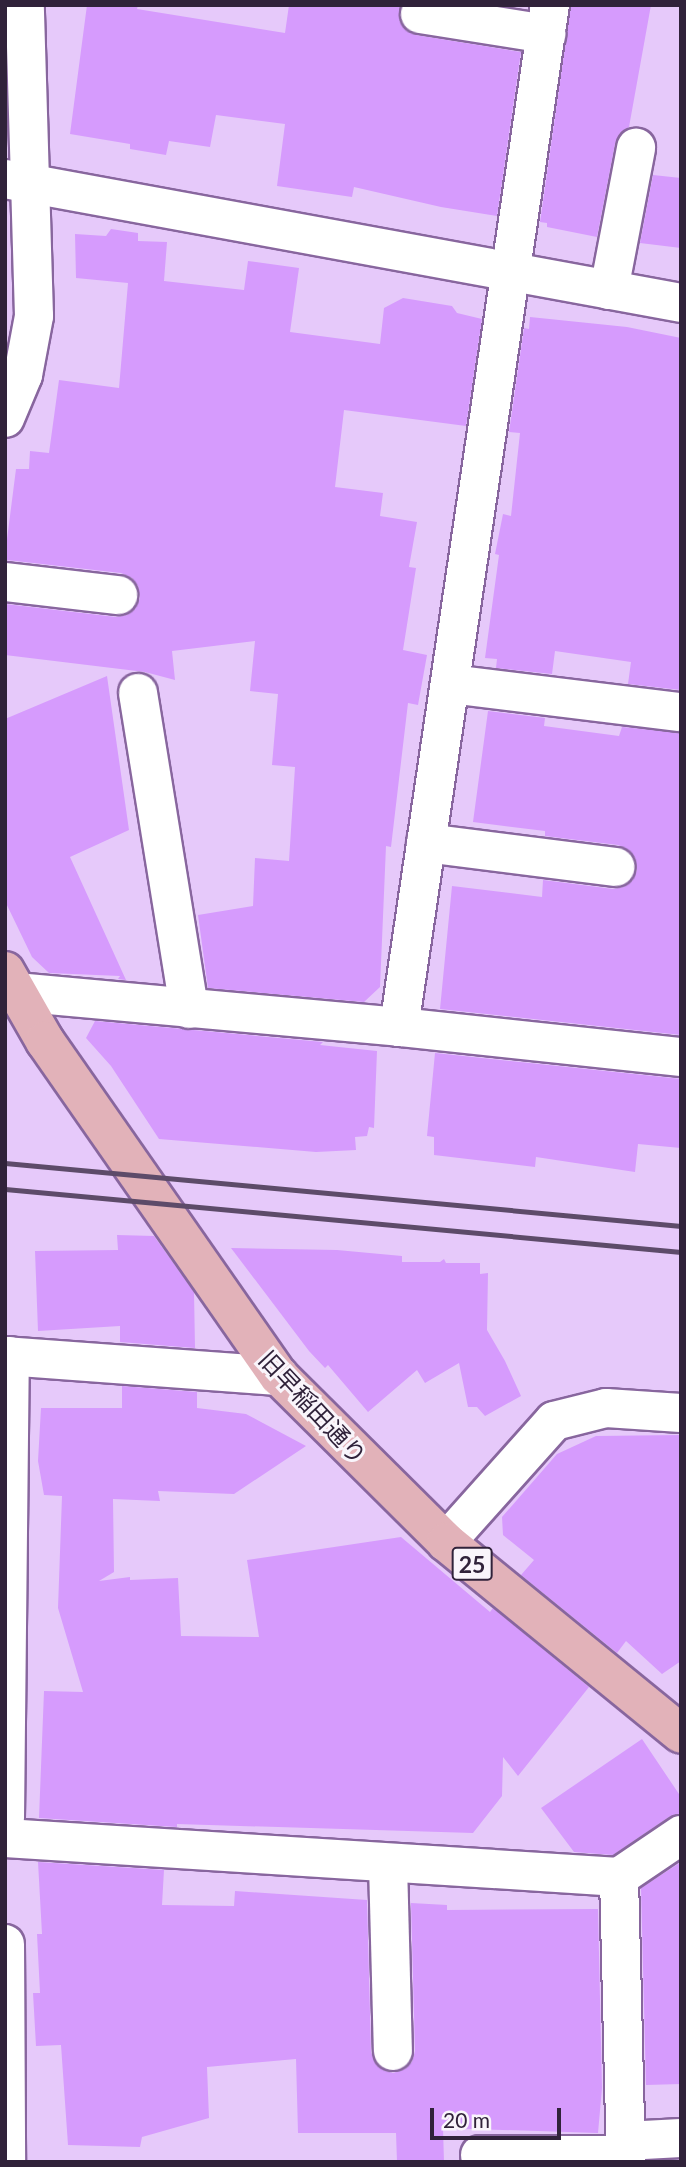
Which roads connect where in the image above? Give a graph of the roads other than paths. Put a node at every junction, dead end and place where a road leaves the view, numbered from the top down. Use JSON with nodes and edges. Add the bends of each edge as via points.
{"nodes":[{"id":1,"x":25,"y":5,"type":"edge"},
{"id":2,"x":420,"y":15,"type":"dead end"},
{"id":3,"x":548,"y":19,"type":"edge"},
{"id":4,"x":636,"y":148,"type":"dead end"},
{"id":5,"x":18,"y":181,"type":"edge"},
{"id":6,"x":512,"y":272,"type":"junction"},
{"id":7,"x":609,"y":290,"type":"junction"},
{"id":8,"x":681,"y":303,"type":"edge"},
{"id":9,"x":5,"y":418,"type":"edge"},
{"id":10,"x":5,"y":582,"type":"edge"},
{"id":11,"x":118,"y":596,"type":"dead end"},
{"id":12,"x":450,"y":684,"type":"junction"},
{"id":13,"x":138,"y":694,"type":"dead end"},
{"id":14,"x":678,"y":712,"type":"dead end"},
{"id":15,"x":426,"y":844,"type":"junction"},
{"id":16,"x":615,"y":867,"type":"dead end"},
{"id":17,"x":9,"y":985,"type":"edge"},
{"id":18,"x":189,"y":1009,"type":"junction"},
{"id":19,"x":399,"y":1027,"type":"junction"},
{"id":20,"x":681,"y":1057,"type":"edge"},
{"id":21,"x":7,"y":1356,"type":"edge"},
{"id":22,"x":279,"y":1376,"type":"junction"},
{"id":23,"x":681,"y":1413,"type":"edge"},
{"id":24,"x":446,"y":1542,"type":"junction"},
{"id":25,"x":681,"y":1734,"type":"edge"},
{"id":26,"x":5,"y":1818,"type":"edge"},
{"id":27,"x":681,"y":1836,"type":"edge"},
{"id":28,"x":5,"y":1838,"type":"edge"},
{"id":29,"x":388,"y":1864,"type":"junction"},
{"id":30,"x":619,"y":1877,"type":"junction"},
{"id":31,"x":5,"y":1944,"type":"edge"},
{"id":32,"x":393,"y":2051,"type":"dead end"},
{"id":33,"x":5,"y":2112,"type":"edge"},
{"id":34,"x":681,"y":2138,"type":"edge"},
{"id":35,"x":625,"y":2152,"type":"edge"},
{"id":36,"x":480,"y":2155,"type":"dead end"},
{"id":37,"x":6,"y":2162,"type":"edge"}],
"edges":[{"from":1,"to":5,"type":"street"},
{"from":2,"to":3,"type":"street"},
{"from":3,"to":6,"type":"street"},
{"from":4,"to":7,"type":"street"},
{"from":5,"to":6,"type":"street"},
{"from":5,"to":9,"type":"street","via":[[34,316],[23,375]]},
{"from":6,"to":7,"type":"street"},
{"from":6,"to":12,"type":"street"},
{"from":7,"to":8,"type":"street"},
{"from":10,"to":11,"type":"street"},
{"from":12,"to":14,"type":"street"},
{"from":12,"to":15,"type":"street"},
{"from":13,"to":18,"type":"street"},
{"from":15,"to":16,"type":"street"},
{"from":15,"to":19,"type":"street"},
{"from":17,"to":18,"type":"street"},
{"from":17,"to":22,"type":"main road","name":"旧早稲田通り","number":"25","via":[[155,1203]]},
{"from":18,"to":19,"type":"street"},
{"from":19,"to":20,"type":"street"},
{"from":21,"to":22,"type":"street"},
{"from":21,"to":26,"type":"street"},
{"from":22,"to":24,"type":"main road","name":"旧早稲田通り","number":"25"},
{"from":23,"to":24,"type":"street","via":[[606,1408],[554,1421]]},
{"from":24,"to":25,"type":"main road","name":"旧早稲田通り","number":"25"},
{"from":27,"to":30,"type":"street"},
{"from":28,"to":29,"type":"street"},
{"from":29,"to":30,"type":"street"},
{"from":29,"to":32,"type":"street"},
{"from":30,"to":35,"type":"street"},
{"from":31,"to":33,"type":"street"},
{"from":33,"to":37,"type":"street"},
{"from":34,"to":35,"type":"street"},
{"from":35,"to":36,"type":"street"}]}
